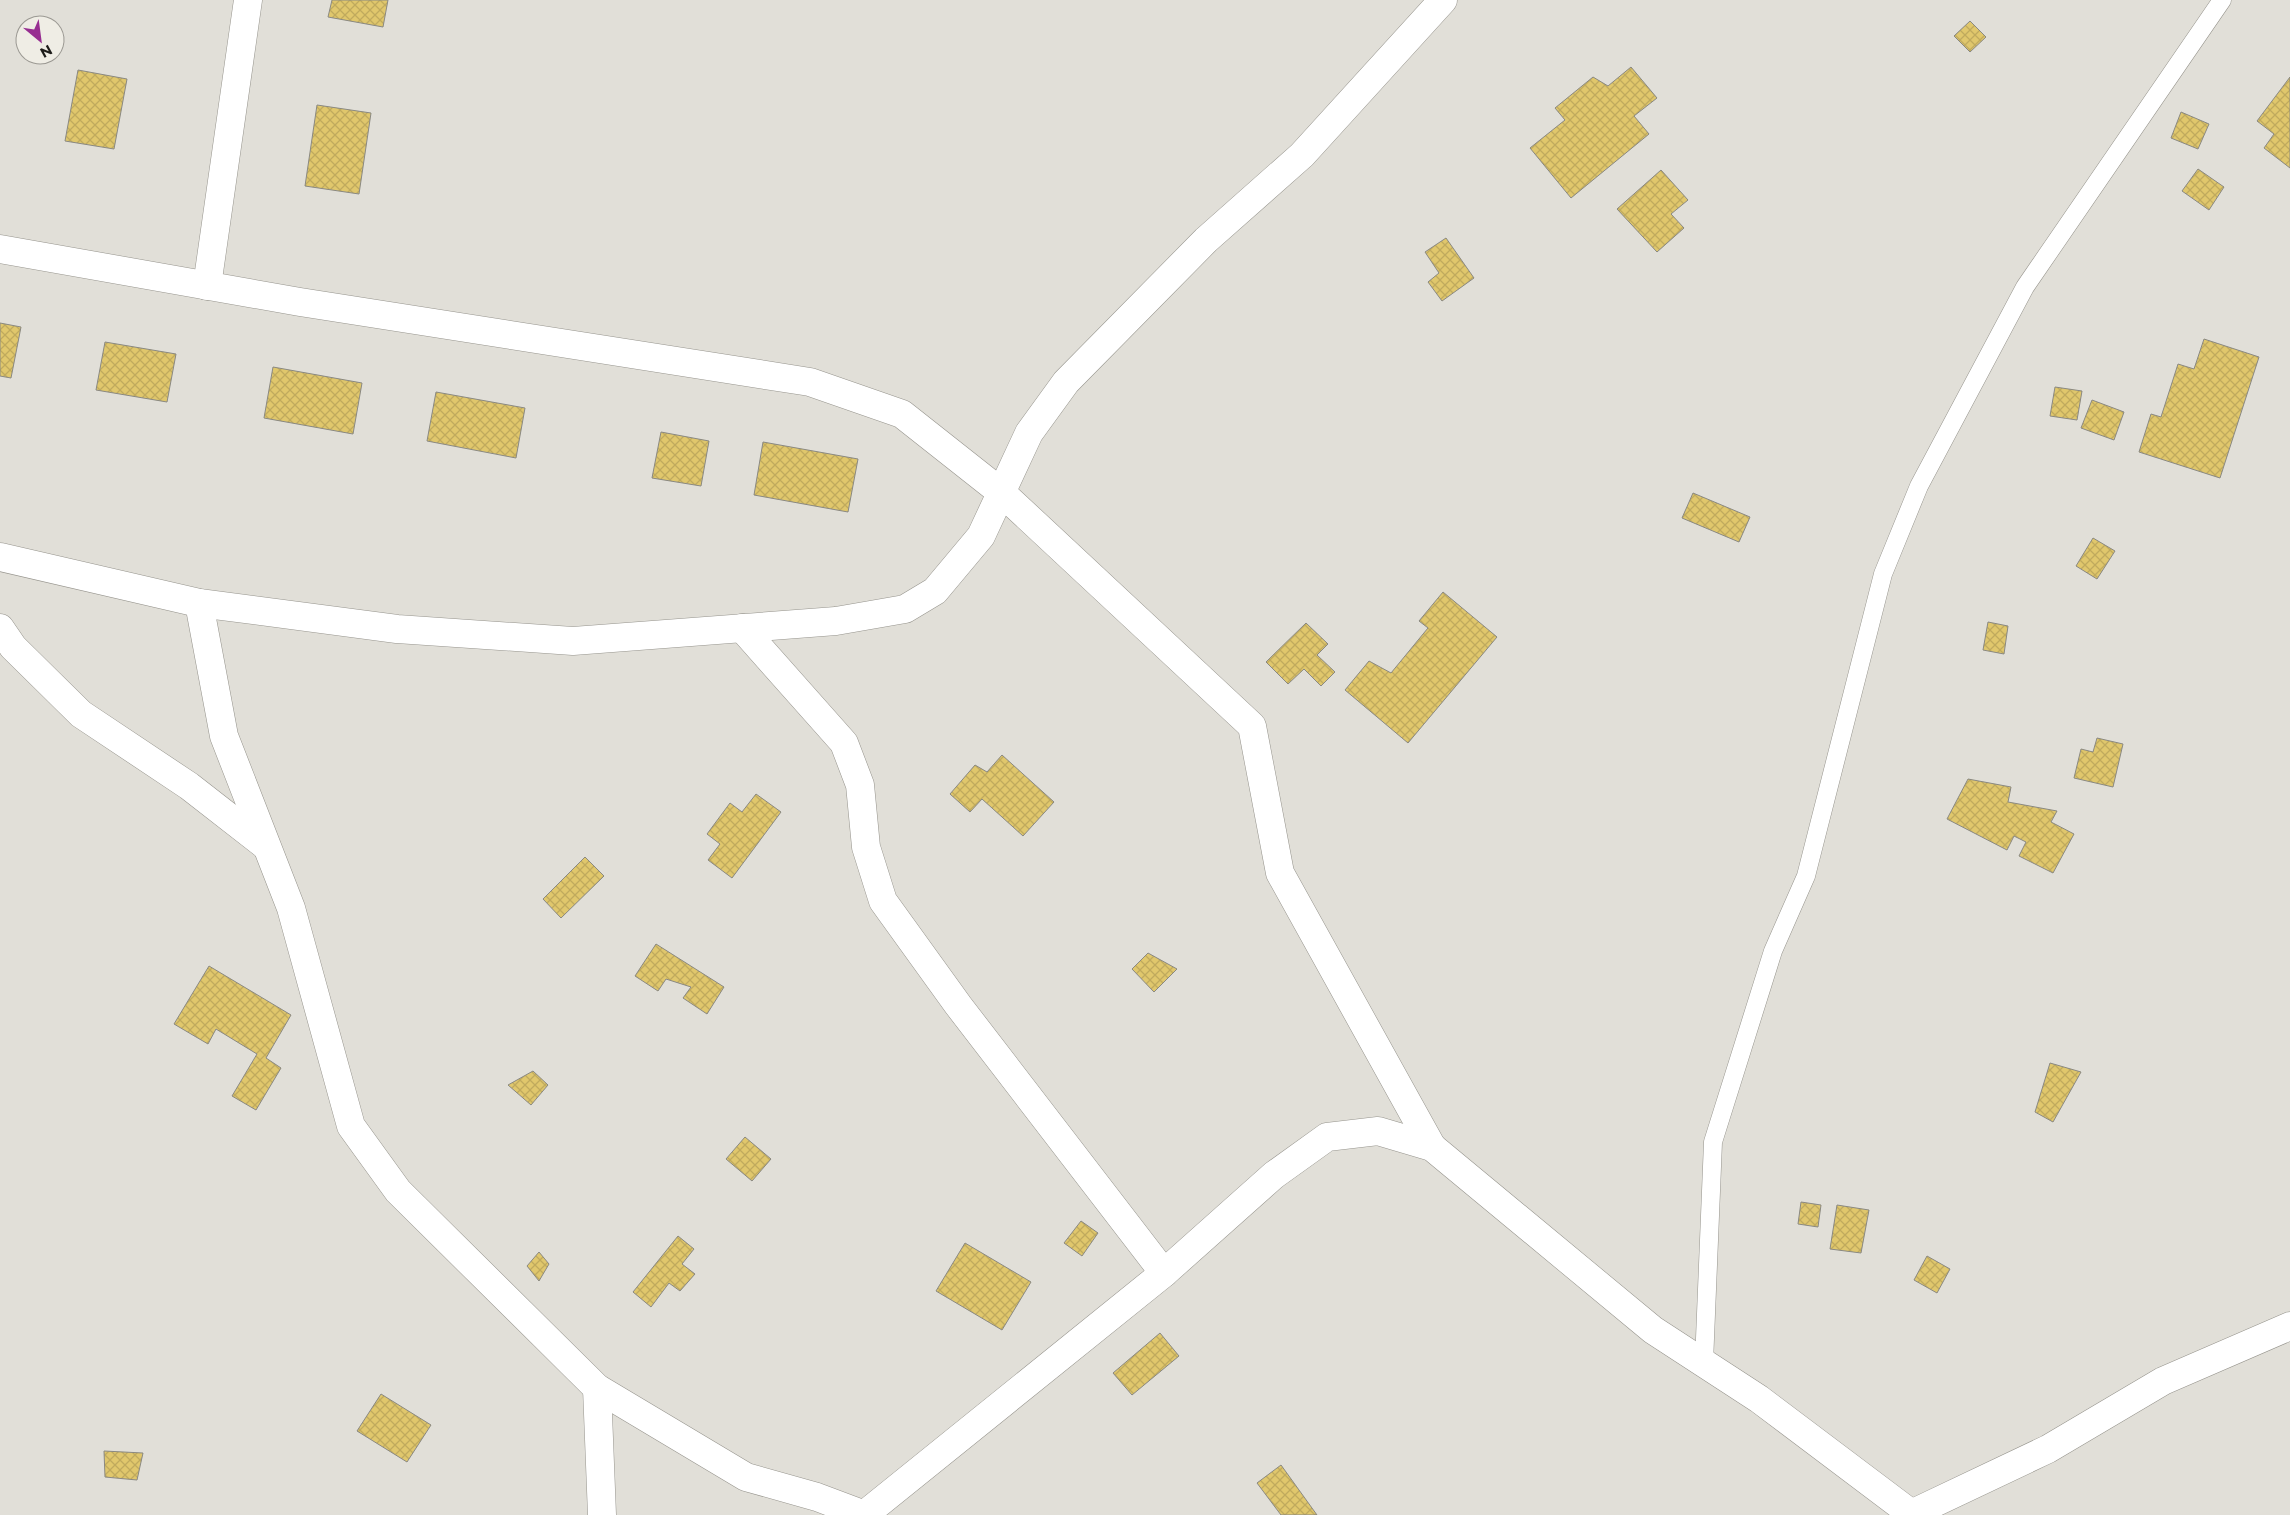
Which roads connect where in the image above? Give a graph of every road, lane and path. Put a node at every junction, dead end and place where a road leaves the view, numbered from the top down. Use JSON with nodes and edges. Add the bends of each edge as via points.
{"nodes":[{"id":1,"x":248,"y":0,"type":"edge"},
{"id":2,"x":1443,"y":0,"type":"edge"},
{"id":3,"x":2222,"y":0,"type":"edge"},
{"id":4,"x":0,"y":248,"type":"edge"},
{"id":5,"x":208,"y":286,"type":"junction"},
{"id":6,"x":1002,"y":493,"type":"junction"},
{"id":7,"x":0,"y":557,"type":"edge"},
{"id":8,"x":199,"y":603,"type":"junction"},
{"id":9,"x":0,"y":628,"type":"edge"},
{"id":10,"x":742,"y":628,"type":"junction"},
{"id":11,"x":267,"y":847,"type":"junction"},
{"id":12,"x":1432,"y":1147,"type":"junction"},
{"id":13,"x":1164,"y":1273,"type":"junction"},
{"id":14,"x":2290,"y":1326,"type":"edge"},
{"id":15,"x":1704,"y":1363,"type":"junction"},
{"id":16,"x":597,"y":1388,"type":"junction"},
{"id":17,"x":1911,"y":1514,"type":"edge"},
{"id":18,"x":602,"y":1515,"type":"edge"},
{"id":19,"x":864,"y":1515,"type":"edge"}],
"edges":[{"from":1,"to":5,"type":"street"},
{"from":2,"to":6,"type":"street","via":[[1302,155],[1206,240],[1066,382],[1029,434]]},
{"from":3,"to":15,"type":"lane","via":[[2025,287],[1919,486],[1883,574],[1806,876],[1774,951],[1713,1142]]},
{"from":4,"to":5,"type":"street"},
{"from":5,"to":6,"type":"street","via":[[810,382],[902,414]]},
{"from":6,"to":10,"type":"street","via":[[981,536],[935,591],[905,609],[836,621]]},
{"from":6,"to":12,"type":"street","via":[[1252,726],[1280,873]]},
{"from":7,"to":8,"type":"street"},
{"from":8,"to":10,"type":"street","via":[[397,629],[573,641]]},
{"from":8,"to":11,"type":"street","via":[[224,736]]},
{"from":9,"to":11,"type":"street","via":[[14,647],[81,714],[189,786]]},
{"from":10,"to":13,"type":"street","via":[[844,743],[860,786],[866,847],[883,901],[958,1005]]},
{"from":11,"to":16,"type":"street","via":[[291,908],[351,1126],[398,1191]]},
{"from":12,"to":13,"type":"street","via":[[1378,1131],[1327,1137],[1274,1175]]},
{"from":12,"to":15,"type":"street","via":[[1653,1330]]},
{"from":13,"to":19,"type":"street"},
{"from":14,"to":17,"type":"street","via":[[2163,1381],[2048,1449]]},
{"from":15,"to":17,"type":"street","via":[[1759,1399]]},
{"from":16,"to":18,"type":"street"},
{"from":16,"to":19,"type":"street","via":[[746,1477],[817,1497]]}]}
